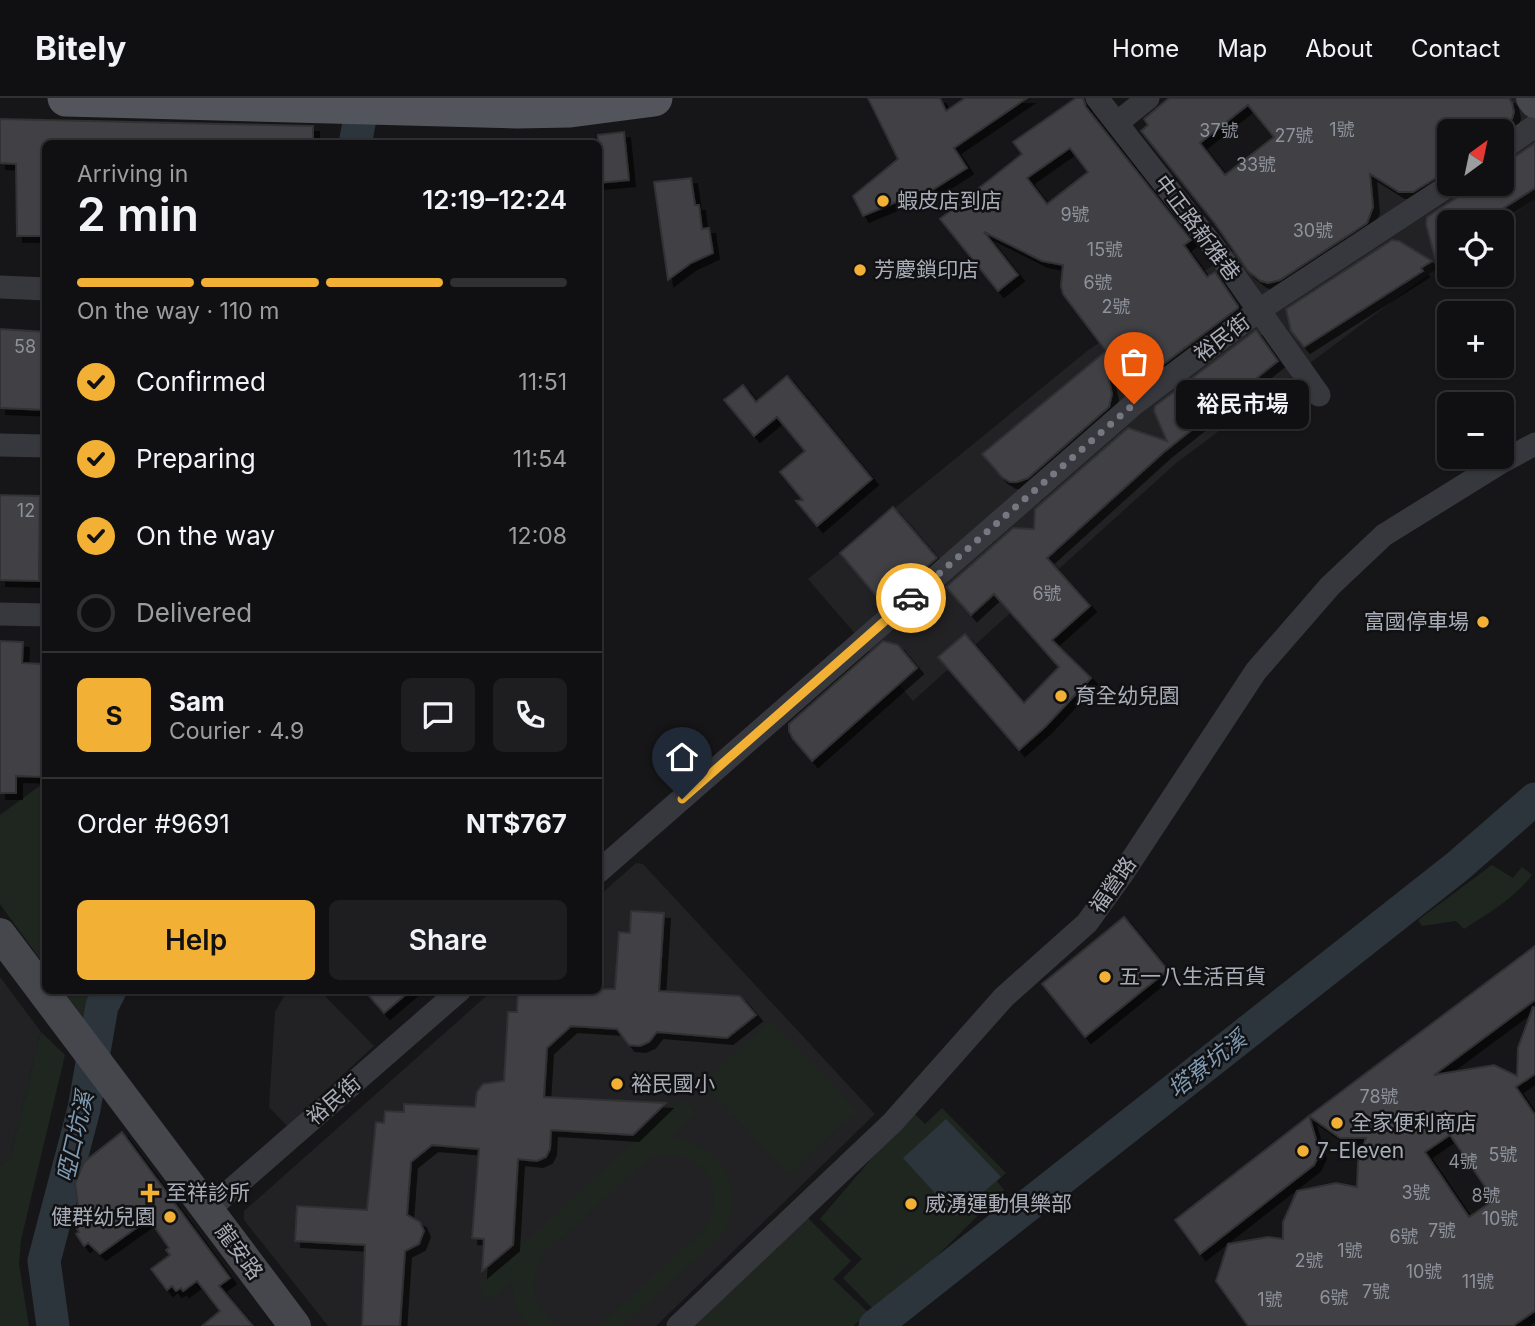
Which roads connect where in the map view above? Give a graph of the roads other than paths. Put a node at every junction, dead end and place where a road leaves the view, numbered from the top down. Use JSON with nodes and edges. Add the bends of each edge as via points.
{"nodes":[{"id":1,"x":66,"y":98,"type":"edge"},
{"id":2,"x":654,"y":98,"type":"edge"},
{"id":3,"x":1097,"y":98,"type":"edge"},
{"id":4,"x":1147,"y":98,"type":"edge"},
{"id":5,"x":1117,"y":123,"type":"junction"},
{"id":6,"x":1535,"y":126,"type":"edge"},
{"id":7,"x":1514,"y":141,"type":"edge"},
{"id":8,"x":1437,"y":193,"type":"edge"},
{"id":9,"x":0,"y":287,"type":"edge"},
{"id":10,"x":42,"y":289,"type":"edge"},
{"id":11,"x":1258,"y":311,"type":"junction"},
{"id":12,"x":1319,"y":395,"type":"dead end"},
{"id":13,"x":1535,"y":444,"type":"edge"},
{"id":14,"x":0,"y":445,"type":"edge"},
{"id":15,"x":42,"y":446,"type":"edge"},
{"id":16,"x":0,"y":614,"type":"edge"},
{"id":17,"x":42,"y":615,"type":"edge"},
{"id":18,"x":602,"y":869,"type":"edge"},
{"id":19,"x":0,"y":934,"type":"edge"},
{"id":20,"x":42,"y":991,"type":"edge"},
{"id":21,"x":44,"y":994,"type":"edge"},
{"id":22,"x":455,"y":994,"type":"edge"},
{"id":23,"x":208,"y":1210,"type":"junction"},
{"id":24,"x":295,"y":1326,"type":"edge"},
{"id":25,"x":678,"y":1326,"type":"edge"}],
"edges":[{"from":1,"to":2,"type":"main road","via":[[570,109]]},
{"from":3,"to":5,"type":"street","name":"中正路新雅巷"},
{"from":4,"to":5,"type":"street"},
{"from":5,"to":11,"type":"street","name":"中正路新雅巷"},
{"from":6,"to":7,"type":"street"},
{"from":8,"to":11,"type":"street","name":"裕民街"},
{"from":9,"to":10,"type":"street"},
{"from":11,"to":12,"type":"street","name":"中正路新雅巷"},
{"from":11,"to":18,"type":"street","name":"裕民街","via":[[1134,404]]},
{"from":13,"to":25,"type":"street","name":"福營路","via":[[1384,535],[1330,586],[1256,671],[1087,923],[1003,997],[893,1122]]},
{"from":14,"to":15,"type":"street"},
{"from":16,"to":17,"type":"street"},
{"from":19,"to":20,"type":"street","name":"龍安路"},
{"from":21,"to":23,"type":"street","name":"龍安路"},
{"from":22,"to":23,"type":"street","name":"裕民街"},
{"from":23,"to":24,"type":"street","name":"龍安路"}]}
